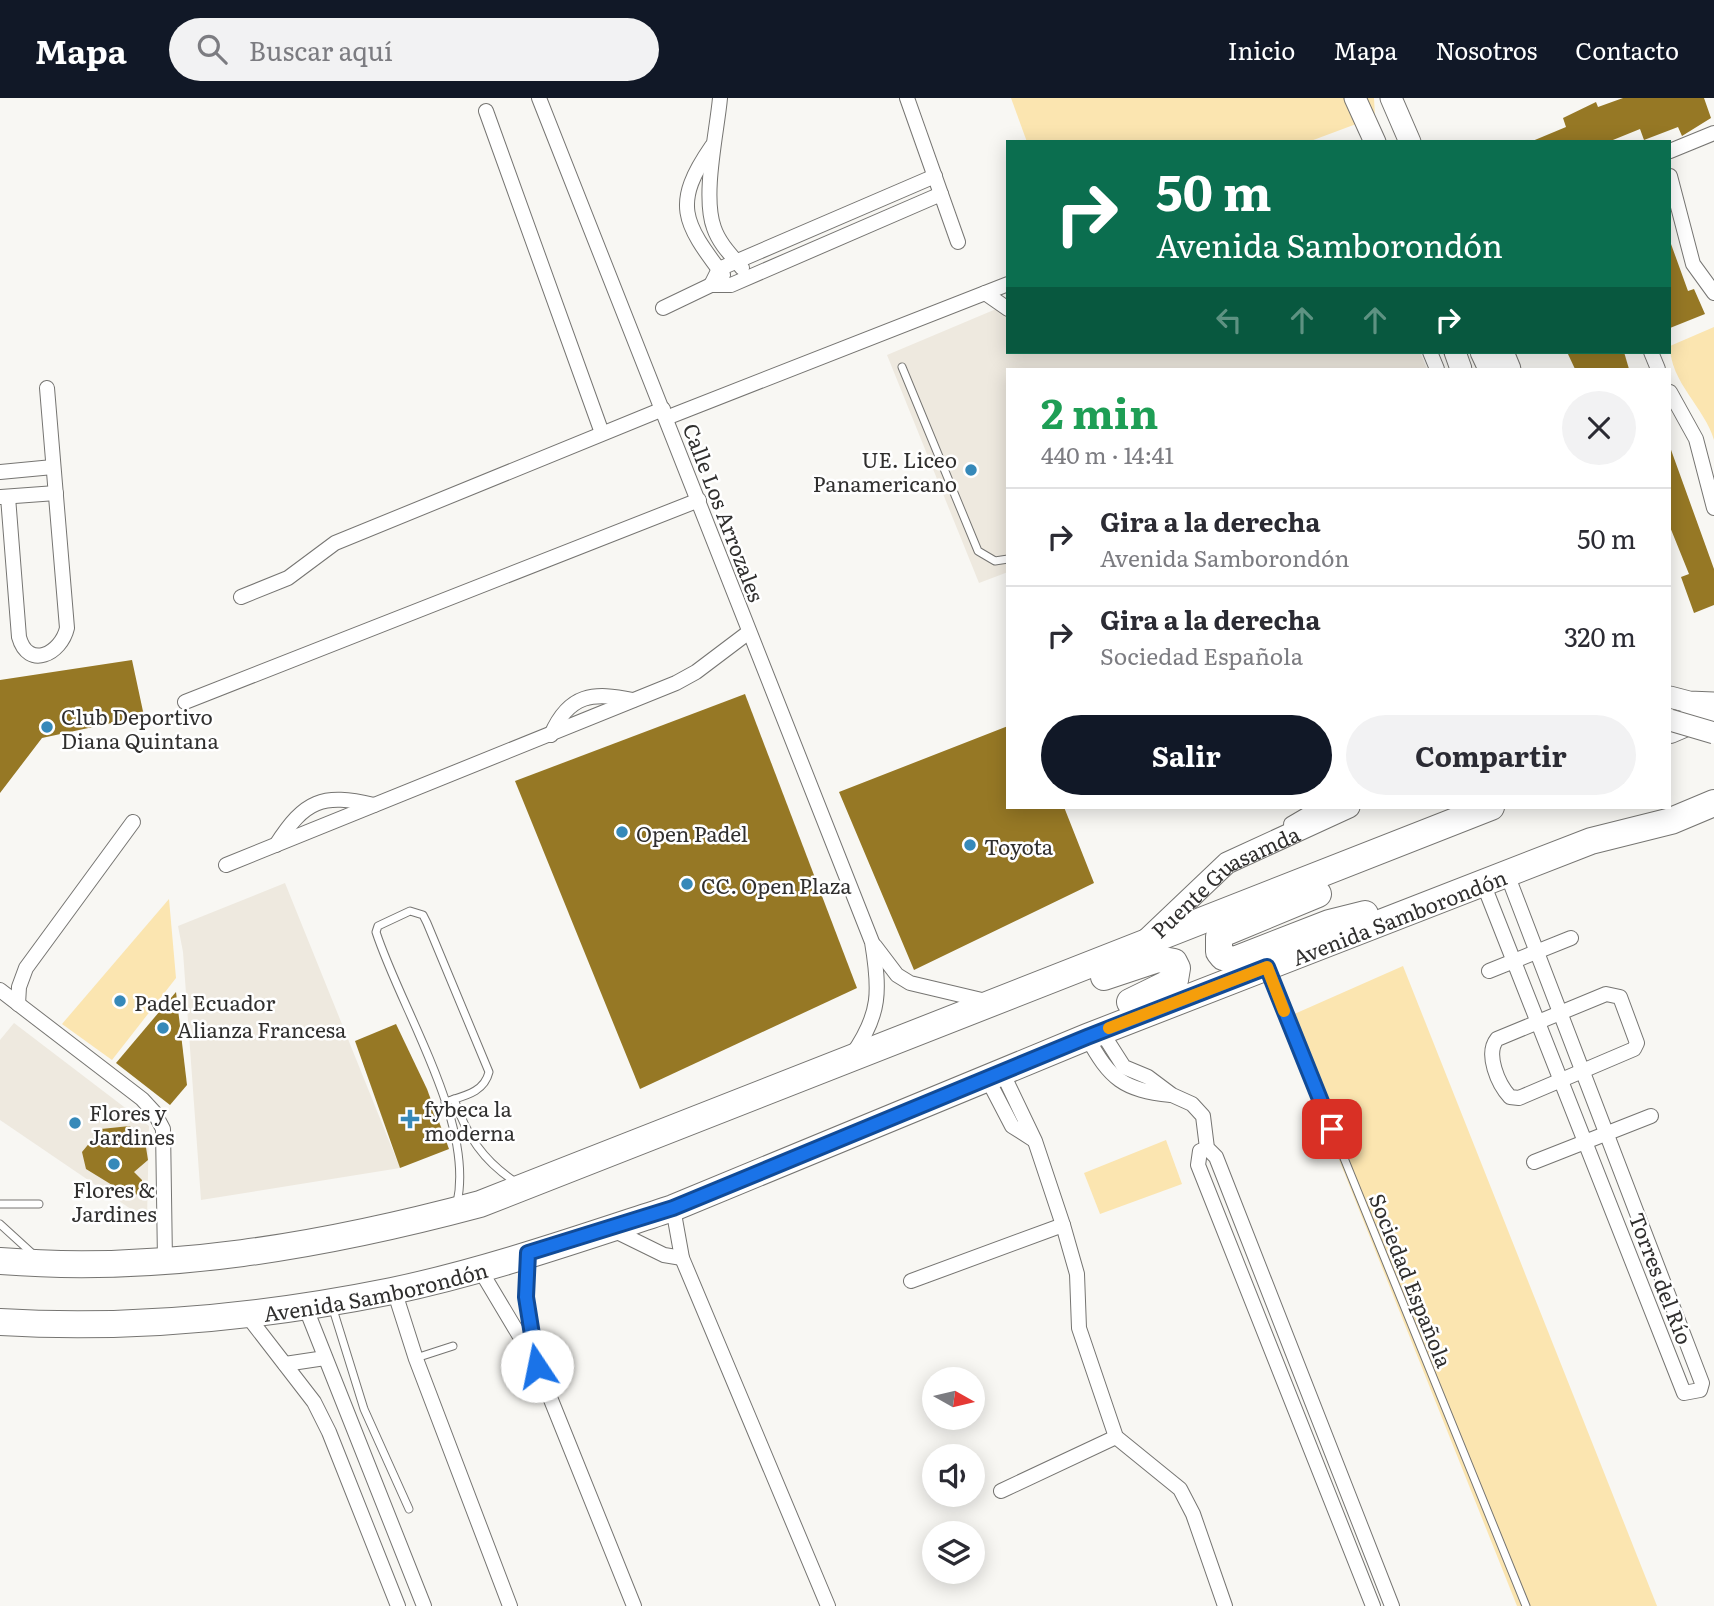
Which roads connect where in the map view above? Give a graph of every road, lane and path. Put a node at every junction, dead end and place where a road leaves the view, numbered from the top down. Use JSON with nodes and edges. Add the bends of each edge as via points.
{"nodes":[{"id":1,"x":539,"y":98,"type":"edge"},
{"id":2,"x":720,"y":98,"type":"edge"},
{"id":3,"x":1355,"y":98,"type":"edge"},
{"id":4,"x":1391,"y":98,"type":"edge"},
{"id":5,"x":904,"y":99,"type":"edge"},
{"id":6,"x":486,"y":111,"type":"dead end"},
{"id":7,"x":1714,"y":133,"type":"edge"},
{"id":8,"x":1372,"y":138,"type":"edge"},
{"id":9,"x":1409,"y":140,"type":"edge"},
{"id":10,"x":712,"y":146,"type":"junction"},
{"id":11,"x":1671,"y":151,"type":"edge"},
{"id":12,"x":935,"y":176,"type":"junction"},
{"id":13,"x":1671,"y":180,"type":"edge"},
{"id":14,"x":941,"y":194,"type":"junction"},
{"id":15,"x":832,"y":221,"type":"junction"},
{"id":16,"x":840,"y":237,"type":"junction"},
{"id":17,"x":958,"y":242,"type":"dead end"},
{"id":18,"x":737,"y":262,"type":"junction"},
{"id":19,"x":719,"y":270,"type":"junction"},
{"id":20,"x":750,"y":276,"type":"junction"},
{"id":21,"x":711,"y":285,"type":"junction"},
{"id":22,"x":731,"y":285,"type":"junction"},
{"id":23,"x":1006,"y":285,"type":"edge"},
{"id":24,"x":985,"y":293,"type":"junction"},
{"id":25,"x":1714,"y":293,"type":"edge"},
{"id":26,"x":663,"y":308,"type":"dead end"},
{"id":27,"x":1006,"y":308,"type":"edge"},
{"id":28,"x":902,"y":366,"type":"dead end"},
{"id":29,"x":47,"y":387,"type":"dead end"},
{"id":30,"x":1671,"y":394,"type":"edge"},
{"id":31,"x":664,"y":414,"type":"junction"},
{"id":32,"x":602,"y":433,"type":"junction"},
{"id":33,"x":53,"y":467,"type":"junction"},
{"id":34,"x":0,"y":472,"type":"edge"},
{"id":35,"x":56,"y":493,"type":"junction"},
{"id":36,"x":4,"y":497,"type":"edge"},
{"id":37,"x":699,"y":500,"type":"junction"},
{"id":38,"x":1714,"y":508,"type":"edge"},
{"id":39,"x":1006,"y":559,"type":"edge"},
{"id":40,"x":242,"y":597,"type":"dead end"},
{"id":41,"x":748,"y":632,"type":"junction"},
{"id":42,"x":1671,"y":697,"type":"edge"},
{"id":43,"x":635,"y":701,"type":"junction"},
{"id":44,"x":186,"y":702,"type":"dead end"},
{"id":45,"x":1714,"y":703,"type":"edge"},
{"id":46,"x":1714,"y":711,"type":"edge"},
{"id":47,"x":1671,"y":720,"type":"edge"},
{"id":48,"x":1671,"y":730,"type":"edge"},
{"id":49,"x":1714,"y":733,"type":"edge"},
{"id":50,"x":551,"y":735,"type":"junction"},
{"id":51,"x":1714,"y":803,"type":"edge"},
{"id":52,"x":374,"y":806,"type":"junction"},
{"id":53,"x":1317,"y":809,"type":"edge"},
{"id":54,"x":1345,"y":809,"type":"edge"},
{"id":55,"x":1486,"y":809,"type":"edge"},
{"id":56,"x":1487,"y":809,"type":"edge"},
{"id":57,"x":134,"y":822,"type":"dead end"},
{"id":58,"x":276,"y":845,"type":"junction"},
{"id":59,"x":1227,"y":863,"type":"junction"},
{"id":60,"x":226,"y":865,"type":"dead end"},
{"id":61,"x":1483,"y":883,"type":"junction"},
{"id":62,"x":1571,"y":938,"type":"dead end"},
{"id":63,"x":872,"y":942,"type":"junction"},
{"id":64,"x":1141,"y":944,"type":"junction"},
{"id":65,"x":1537,"y":952,"type":"junction"},
{"id":66,"x":1515,"y":961,"type":"junction"},
{"id":67,"x":1267,"y":967,"type":"junction"},
{"id":68,"x":1489,"y":971,"type":"dead end"},
{"id":69,"x":0,"y":990,"type":"edge"},
{"id":70,"x":993,"y":1003,"type":"junction"},
{"id":71,"x":18,"y":1004,"type":"junction"},
{"id":72,"x":1562,"y":1012,"type":"junction"},
{"id":73,"x":1540,"y":1021,"type":"junction"},
{"id":74,"x":1094,"y":1034,"type":"junction"},
{"id":75,"x":852,"y":1057,"type":"junction"},
{"id":76,"x":1584,"y":1072,"type":"junction"},
{"id":77,"x":995,"y":1075,"type":"junction"},
{"id":78,"x":1563,"y":1080,"type":"junction"},
{"id":79,"x":454,"y":1099,"type":"junction"},
{"id":80,"x":445,"y":1102,"type":"junction"},
{"id":81,"x":1650,"y":1116,"type":"dead end"},
{"id":82,"x":1607,"y":1132,"type":"junction"},
{"id":83,"x":1586,"y":1140,"type":"junction"},
{"id":84,"x":471,"y":1141,"type":"junction"},
{"id":85,"x":458,"y":1146,"type":"junction"},
{"id":86,"x":1207,"y":1147,"type":"junction"},
{"id":87,"x":1534,"y":1161,"type":"dead end"},
{"id":88,"x":523,"y":1187,"type":"junction"},
{"id":89,"x":0,"y":1204,"type":"edge"},
{"id":90,"x":39,"y":1204,"type":"dead end"},
{"id":91,"x":673,"y":1208,"type":"junction"},
{"id":92,"x":455,"y":1211,"type":"junction"},
{"id":93,"x":0,"y":1224,"type":"edge"},
{"id":94,"x":1642,"y":1225,"type":"junction"},
{"id":95,"x":1063,"y":1226,"type":"junction"},
{"id":96,"x":610,"y":1229,"type":"junction"},
{"id":97,"x":1245,"y":1230,"type":"junction"},
{"id":98,"x":1623,"y":1234,"type":"junction"},
{"id":99,"x":679,"y":1238,"type":"junction"},
{"id":100,"x":1227,"y":1238,"type":"junction"},
{"id":101,"x":648,"y":1248,"type":"junction"},
{"id":102,"x":528,"y":1253,"type":"junction"},
{"id":103,"x":682,"y":1258,"type":"junction"},
{"id":104,"x":0,"y":1261,"type":"edge"},
{"id":105,"x":165,"y":1261,"type":"junction"},
{"id":106,"x":45,"y":1265,"type":"junction"},
{"id":107,"x":479,"y":1268,"type":"junction"},
{"id":108,"x":911,"y":1281,"type":"dead end"},
{"id":109,"x":1665,"y":1287,"type":"junction"},
{"id":110,"x":394,"y":1290,"type":"junction"},
{"id":111,"x":1646,"y":1295,"type":"junction"},
{"id":112,"x":526,"y":1297,"type":"junction"},
{"id":113,"x":331,"y":1302,"type":"junction"},
{"id":114,"x":502,"y":1304,"type":"junction"},
{"id":115,"x":305,"y":1306,"type":"junction"},
{"id":116,"x":246,"y":1314,"type":"junction"},
{"id":117,"x":0,"y":1322,"type":"edge"},
{"id":118,"x":1287,"y":1337,"type":"junction"},
{"id":119,"x":1269,"y":1343,"type":"junction"},
{"id":120,"x":453,"y":1346,"type":"dead end"},
{"id":121,"x":325,"y":1358,"type":"junction"},
{"id":122,"x":416,"y":1359,"type":"junction"},
{"id":123,"x":285,"y":1364,"type":"junction"},
{"id":124,"x":537,"y":1366,"type":"junction"},
{"id":125,"x":351,"y":1424,"type":"junction"},
{"id":126,"x":329,"y":1432,"type":"junction"},
{"id":127,"x":1116,"y":1437,"type":"junction"},
{"id":128,"x":1331,"y":1450,"type":"junction"},
{"id":129,"x":1314,"y":1457,"type":"junction"},
{"id":130,"x":1001,"y":1491,"type":"dead end"},
{"id":131,"x":409,"y":1509,"type":"dead end"},
{"id":132,"x":1355,"y":1510,"type":"junction"},
{"id":133,"x":1338,"y":1517,"type":"junction"},
{"id":134,"x":397,"y":1540,"type":"junction"},
{"id":135,"x":373,"y":1548,"type":"junction"},
{"id":136,"x":1377,"y":1568,"type":"junction"},
{"id":137,"x":1360,"y":1573,"type":"junction"},
{"id":138,"x":398,"y":1606,"type":"edge"},
{"id":139,"x":424,"y":1606,"type":"edge"},
{"id":140,"x":510,"y":1606,"type":"edge"},
{"id":141,"x":634,"y":1606,"type":"edge"},
{"id":142,"x":828,"y":1606,"type":"edge"},
{"id":143,"x":1225,"y":1606,"type":"edge"},
{"id":144,"x":1373,"y":1606,"type":"edge"},
{"id":145,"x":1392,"y":1606,"type":"edge"},
{"id":146,"x":1526,"y":1606,"type":"edge"}],
"edges":[{"from":1,"to":31,"type":"street","name":"Calle Los Arrozales"},
{"from":2,"to":10,"type":"street"},
{"from":3,"to":8,"type":"main road"},
{"from":4,"to":9,"type":"main road"},
{"from":5,"to":12,"type":"street"},
{"from":6,"to":32,"type":"street"},
{"from":7,"to":11,"type":"street"},
{"from":10,"to":18,"type":"street","via":[[709,203],[713,227]]},
{"from":10,"to":19,"type":"street","via":[[689,184],[687,201],[694,234]]},
{"from":12,"to":14,"type":"street"},
{"from":12,"to":15,"type":"street"},
{"from":13,"to":25,"type":"street","via":[[1693,264]]},
{"from":14,"to":16,"type":"street"},
{"from":14,"to":17,"type":"street"},
{"from":15,"to":16,"type":"street"},
{"from":15,"to":18,"type":"street"},
{"from":16,"to":20,"type":"street"},
{"from":18,"to":19,"type":"street"},
{"from":18,"to":20,"type":"street"},
{"from":19,"to":21,"type":"street"},
{"from":19,"to":22,"type":"street"},
{"from":20,"to":22,"type":"street"},
{"from":21,"to":22,"type":"street"},
{"from":21,"to":26,"type":"street"},
{"from":23,"to":24,"type":"street"},
{"from":24,"to":27,"type":"street"},
{"from":24,"to":31,"type":"street"},
{"from":28,"to":39,"type":"lane","via":[[978,551],[995,561]]},
{"from":29,"to":33,"type":"street"},
{"from":30,"to":38,"type":"street","via":[[1696,439]]},
{"from":31,"to":32,"type":"street"},
{"from":31,"to":37,"type":"street","name":"Calle Los Arrozales"},
{"from":32,"to":40,"type":"street","via":[[335,543],[288,578]]},
{"from":33,"to":34,"type":"street"},
{"from":33,"to":35,"type":"street"},
{"from":35,"to":36,"type":"street"},
{"from":35,"to":36,"type":"street","via":[[67,628],[57,649],[45,655],[22,648],[19,637]]},
{"from":37,"to":41,"type":"street","name":"Calle Los Arrozales"},
{"from":37,"to":44,"type":"street"},
{"from":41,"to":43,"type":"street","via":[[696,671]]},
{"from":41,"to":63,"type":"street","name":"Calle Los Arrozales"},
{"from":42,"to":45,"type":"main road"},
{"from":43,"to":50,"type":"street"},
{"from":43,"to":50,"type":"street","via":[[596,695],[583,698],[567,709]]},
{"from":46,"to":48,"type":"highway"},
{"from":47,"to":49,"type":"main road","bridge":true},
{"from":50,"to":52,"type":"street"},
{"from":51,"to":61,"type":"highway","name":"Avenida Samborondón","via":[[1671,821],[1591,841]]},
{"from":52,"to":58,"type":"street"},
{"from":52,"to":58,"type":"street","via":[[336,799],[318,802],[298,814]]},
{"from":53,"to":59,"type":"street"},
{"from":54,"to":59,"type":"main road","name":"Puente Guasamda"},
{"from":55,"to":64,"type":"highway"},
{"from":56,"to":61,"type":"highway","via":[[1368,872],[1224,933],[1219,937],[1219,952],[1234,960],[1329,923]]},
{"from":57,"to":71,"type":"street","via":[[26,968]]},
{"from":58,"to":60,"type":"street"},
{"from":59,"to":64,"type":"main road","name":"Puente Guasamda"},
{"from":61,"to":65,"type":"street","name":"Torres del Río"},
{"from":61,"to":66,"type":"street","name":"Torres del Río"},
{"from":61,"to":67,"type":"highway","name":"Avenida Samborondón"},
{"from":62,"to":65,"type":"street"},
{"from":63,"to":70,"type":"street","name":"Calle Los Arrozales","via":[[897,975],[910,983]]},
{"from":63,"to":75,"type":"street","name":"Calle Los Arrozales","via":[[878,997],[866,1036]]},
{"from":64,"to":70,"type":"highway"},
{"from":65,"to":66,"type":"street"},
{"from":65,"to":72,"type":"street","name":"Torres del Río"},
{"from":66,"to":68,"type":"street"},
{"from":66,"to":73,"type":"street","name":"Torres del Río"},
{"from":67,"to":74,"type":"highway","name":"Avenida Samborondón"},
{"from":67,"to":146,"type":"lane","name":"Sociedad Española"},
{"from":69,"to":71,"type":"street"},
{"from":70,"to":74,"type":"highway","via":[[1042,997],[1157,959],[1174,962],[1175,980],[1105,1013]]},
{"from":70,"to":75,"type":"highway"},
{"from":71,"to":105,"type":"street","via":[[155,1112],[163,1129]]},
{"from":72,"to":73,"type":"street"},
{"from":72,"to":76,"type":"street","name":"Torres del Río"},
{"from":72,"to":76,"type":"street","via":[[1606,994],[1620,997],[1637,1042],[1634,1049]]},
{"from":73,"to":78,"type":"street","name":"Torres del Río"},
{"from":73,"to":78,"type":"street","via":[[1497,1039],[1490,1055],[1495,1068],[1510,1097],[1519,1098]]},
{"from":74,"to":77,"type":"highway","name":"Avenida Samborondón"},
{"from":74,"to":86,"type":"street","via":[[1124,1067],[1192,1104],[1203,1116]]},
{"from":75,"to":88,"type":"highway"},
{"from":76,"to":78,"type":"street"},
{"from":76,"to":82,"type":"street","name":"Torres del Río"},
{"from":77,"to":91,"type":"highway","name":"Avenida Samborondón"},
{"from":77,"to":95,"type":"street","via":[[1012,1126],[1035,1141]]},
{"from":78,"to":83,"type":"street","name":"Torres del Río"},
{"from":79,"to":80,"type":"lane"},
{"from":79,"to":80,"type":"lane","via":[[478,1091],[489,1072],[427,923],[423,915],[410,912],[378,926],[376,932]]},
{"from":79,"to":84,"type":"lane"},
{"from":80,"to":85,"type":"lane"},
{"from":81,"to":82,"type":"street"},
{"from":82,"to":83,"type":"street"},
{"from":82,"to":94,"type":"street","name":"Torres del Río"},
{"from":83,"to":87,"type":"street"},
{"from":83,"to":98,"type":"street","name":"Torres del Río"},
{"from":84,"to":85,"type":"lane"},
{"from":84,"to":88,"type":"lane","via":[[500,1172]]},
{"from":85,"to":92,"type":"lane","via":[[460,1189]]},
{"from":86,"to":97,"type":"street","via":[[1216,1157]]},
{"from":86,"to":100,"type":"street","via":[[1200,1151],[1198,1165]]},
{"from":88,"to":92,"type":"highway"},
{"from":89,"to":90,"type":"lane"},
{"from":91,"to":96,"type":"highway","name":"Avenida Samborondón"},
{"from":91,"to":99,"type":"street"},
{"from":92,"to":105,"type":"highway","via":[[339,1240]]},
{"from":93,"to":106,"type":"lane"},
{"from":94,"to":98,"type":"street"},
{"from":94,"to":109,"type":"street","name":"Torres del Río"},
{"from":95,"to":108,"type":"street"},
{"from":95,"to":127,"type":"street","via":[[1077,1274],[1079,1328]]},
{"from":96,"to":101,"type":"street"},
{"from":96,"to":102,"type":"highway","name":"Avenida Samborondón"},
{"from":97,"to":100,"type":"street"},
{"from":97,"to":118,"type":"street"},
{"from":98,"to":111,"type":"street","name":"Torres del Río"},
{"from":99,"to":101,"type":"street"},
{"from":99,"to":103,"type":"street"},
{"from":100,"to":119,"type":"street"},
{"from":101,"to":103,"type":"street"},
{"from":102,"to":107,"type":"highway","name":"Avenida Samborondón"},
{"from":102,"to":112,"type":"street"},
{"from":103,"to":142,"type":"street"},
{"from":104,"to":106,"type":"highway"},
{"from":105,"to":106,"type":"highway"},
{"from":107,"to":110,"type":"highway","name":"Avenida Samborondón"},
{"from":107,"to":114,"type":"street"},
{"from":109,"to":111,"type":"street"},
{"from":109,"to":111,"type":"street","name":"Torres del Río","via":[[1702,1383],[1700,1390],[1684,1393]]},
{"from":110,"to":113,"type":"highway","name":"Avenida Samborondón"},
{"from":110,"to":122,"type":"street"},
{"from":112,"to":114,"type":"street"},
{"from":112,"to":124,"type":"street"},
{"from":113,"to":115,"type":"highway","name":"Avenida Samborondón"},
{"from":113,"to":131,"type":"lane","via":[[364,1409]]},
{"from":114,"to":124,"type":"street"},
{"from":115,"to":116,"type":"highway","name":"Avenida Samborondón"},
{"from":115,"to":121,"type":"street"},
{"from":116,"to":117,"type":"highway","name":"Avenida Samborondón","via":[[97,1326]]},
{"from":116,"to":123,"type":"street"},
{"from":118,"to":119,"type":"street"},
{"from":118,"to":128,"type":"street"},
{"from":119,"to":129,"type":"street"},
{"from":120,"to":122,"type":"lane"},
{"from":121,"to":123,"type":"street"},
{"from":121,"to":125,"type":"street"},
{"from":122,"to":140,"type":"street"},
{"from":123,"to":126,"type":"street","via":[[314,1402]]},
{"from":124,"to":141,"type":"street"},
{"from":125,"to":126,"type":"street"},
{"from":125,"to":134,"type":"street"},
{"from":126,"to":135,"type":"street"},
{"from":127,"to":130,"type":"street"},
{"from":127,"to":143,"type":"street","via":[[1180,1489],[1194,1514]]},
{"from":128,"to":129,"type":"street"},
{"from":128,"to":132,"type":"street"},
{"from":129,"to":133,"type":"street"},
{"from":132,"to":133,"type":"street"},
{"from":132,"to":136,"type":"street"},
{"from":133,"to":137,"type":"street"},
{"from":134,"to":135,"type":"street"},
{"from":134,"to":139,"type":"street"},
{"from":135,"to":138,"type":"street"},
{"from":136,"to":137,"type":"street"},
{"from":136,"to":145,"type":"street"},
{"from":137,"to":144,"type":"street"}]}
